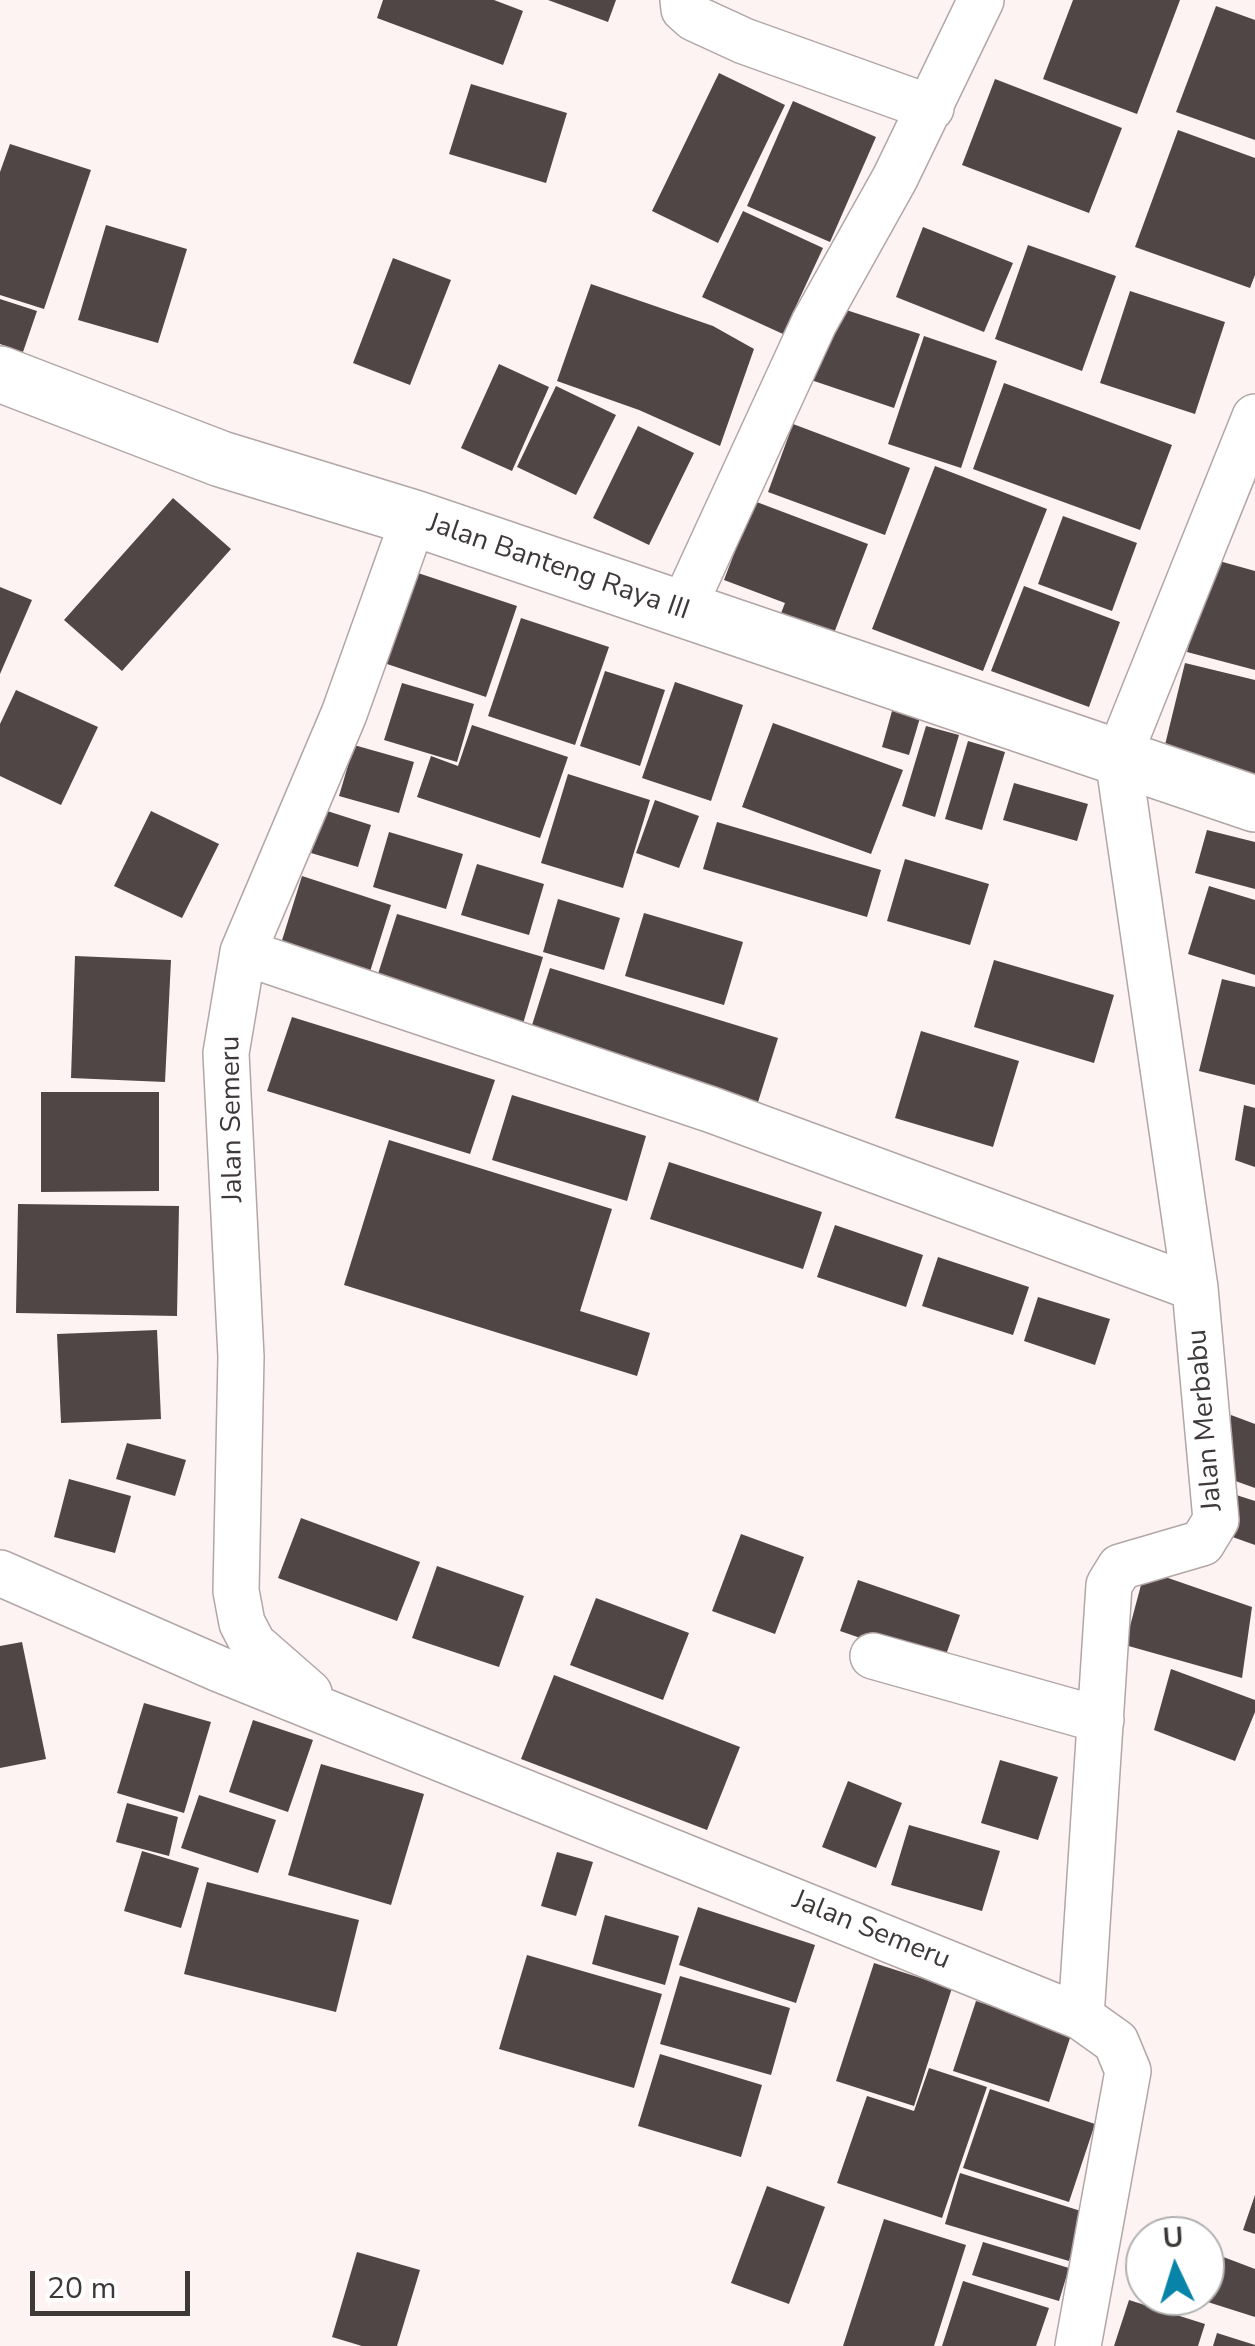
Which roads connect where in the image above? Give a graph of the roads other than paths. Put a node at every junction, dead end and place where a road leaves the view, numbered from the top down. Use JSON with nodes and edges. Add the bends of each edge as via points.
{"nodes":[{"id":1,"x":684,"y":0,"type":"edge"},
{"id":2,"x":981,"y":0,"type":"edge"},
{"id":3,"x":931,"y":108,"type":"junction"},
{"id":4,"x":0,"y":374,"type":"edge"},
{"id":5,"x":1255,"y":417,"type":"edge"},
{"id":6,"x":391,"y":511,"type":"junction"},
{"id":7,"x":682,"y":610,"type":"junction"},
{"id":8,"x":1118,"y":758,"type":"junction"},
{"id":9,"x":1255,"y":804,"type":"edge"},
{"id":10,"x":244,"y":952,"type":"junction"},
{"id":11,"x":1196,"y":1288,"type":"junction"},
{"id":12,"x":0,"y":1573,"type":"edge"},
{"id":13,"x":873,"y":1656,"type":"dead end"},
{"id":14,"x":332,"y":1713,"type":"junction"},
{"id":15,"x":1101,"y":1720,"type":"junction"},
{"id":16,"x":1081,"y":2017,"type":"junction"},
{"id":17,"x":1078,"y":2346,"type":"edge"}],
"edges":[{"from":1,"to":3,"type":"street","via":[[694,18],[744,41]]},
{"from":2,"to":3,"type":"street"},
{"from":3,"to":7,"type":"street","via":[[814,322]]},
{"from":4,"to":6,"type":"street","name":"Jalan Banteng Raya III","via":[[221,458]]},
{"from":5,"to":8,"type":"street"},
{"from":6,"to":7,"type":"street","name":"Jalan Banteng Raya III"},
{"from":6,"to":10,"type":"street","name":"Jalan Semeru","via":[[344,714]]},
{"from":7,"to":8,"type":"street","name":"Jalan Banteng Raya III"},
{"from":8,"to":9,"type":"street","name":"Jalan Banteng Raya III"},
{"from":8,"to":11,"type":"street","name":"Jalan Merbabu"},
{"from":10,"to":11,"type":"street","via":[[712,1110]]},
{"from":10,"to":14,"type":"street","name":"Jalan Semeru","via":[[226,1053],[242,1357],[236,1591],[252,1644]]},
{"from":11,"to":15,"type":"street","name":"Jalan Merbabu","via":[[1216,1520],[1212,1534],[1192,1548],[1114,1574]]},
{"from":12,"to":14,"type":"street","name":"Jalan Semeru"},
{"from":13,"to":15,"type":"street"},
{"from":14,"to":16,"type":"street","name":"Jalan Semeru"},
{"from":15,"to":16,"type":"street","name":"Jalan Merbabu"},
{"from":16,"to":17,"type":"street","name":"Jalan Semeru","via":[[1116,2042],[1128,2070]]}]}
